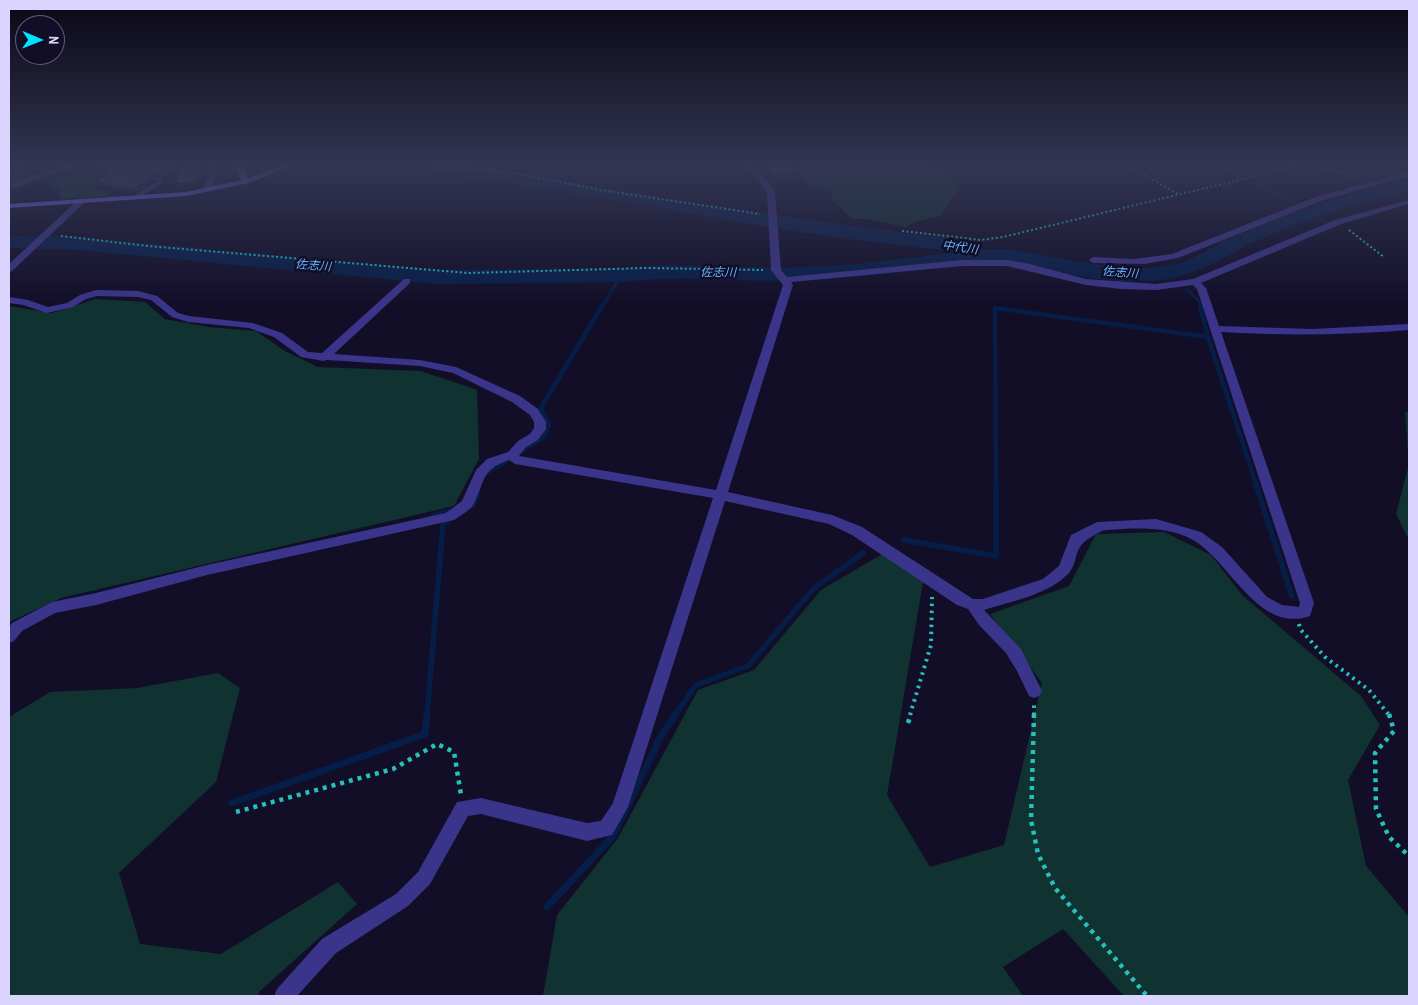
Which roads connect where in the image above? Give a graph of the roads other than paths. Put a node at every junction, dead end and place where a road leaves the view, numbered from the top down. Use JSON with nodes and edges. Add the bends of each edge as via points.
{"nodes":[{"id":1,"x":69,"y":213,"type":"edge"},
{"id":2,"x":772,"y":213,"type":"edge"},
{"id":3,"x":1283,"y":213,"type":"edge"},
{"id":4,"x":1370,"y":213,"type":"edge"},
{"id":5,"x":1093,"y":260,"type":"dead end"},
{"id":6,"x":9,"y":269,"type":"edge"},
{"id":7,"x":786,"y":280,"type":"junction"},
{"id":8,"x":407,"y":281,"type":"dead end"},
{"id":9,"x":1195,"y":282,"type":"junction"},
{"id":10,"x":9,"y":300,"type":"edge"},
{"id":11,"x":1409,"y":327,"type":"edge"},
{"id":12,"x":1215,"y":329,"type":"junction"},
{"id":13,"x":323,"y":358,"type":"junction"},
{"id":14,"x":512,"y":455,"type":"junction"},
{"id":15,"x":720,"y":495,"type":"junction"},
{"id":16,"x":973,"y":605,"type":"junction"},
{"id":17,"x":9,"y":637,"type":"edge"},
{"id":18,"x":1034,"y":692,"type":"road end"},
{"id":19,"x":284,"y":996,"type":"edge"}],
"edges":[{"from":1,"to":6,"type":"street"},
{"from":2,"to":7,"type":"street","via":[[776,270]]},
{"from":3,"to":5,"type":"street","via":[[1175,256],[1150,262]]},
{"from":4,"to":9,"type":"street","via":[[1338,222]]},
{"from":7,"to":9,"type":"street","via":[[962,263],[1007,263],[1086,282],[1121,286],[1156,287]]},
{"from":7,"to":15,"type":"street","via":[[788,286]]},
{"from":8,"to":13,"type":"street"},
{"from":9,"to":12,"type":"street","via":[[1201,288]]},
{"from":10,"to":13,"type":"street","via":[[47,310],[70,305],[96,293],[138,294],[154,298],[175,315],[250,326],[278,335],[305,355]]},
{"from":11,"to":12,"type":"street","via":[[1307,332]]},
{"from":12,"to":16,"type":"street","via":[[1307,603],[1305,612],[1296,614],[1278,610],[1262,600],[1217,551],[1196,536],[1156,524],[1102,525],[1076,539],[1064,569],[1048,583],[983,605]]},
{"from":13,"to":14,"type":"street","via":[[420,364],[456,370],[516,399],[534,412],[540,429]]},
{"from":14,"to":15,"type":"street","via":[[515,460]]},
{"from":14,"to":17,"type":"street","via":[[491,462],[480,473],[468,504],[450,517],[52,608],[17,627]]},
{"from":15,"to":16,"type":"street","via":[[832,520],[858,531],[962,601]]},
{"from":15,"to":19,"type":"street","via":[[620,808],[606,829],[587,832],[481,806],[463,808],[424,878],[402,900],[329,946]]},
{"from":16,"to":18,"type":"street","via":[[978,616],[1008,644],[1025,668]]}]}
